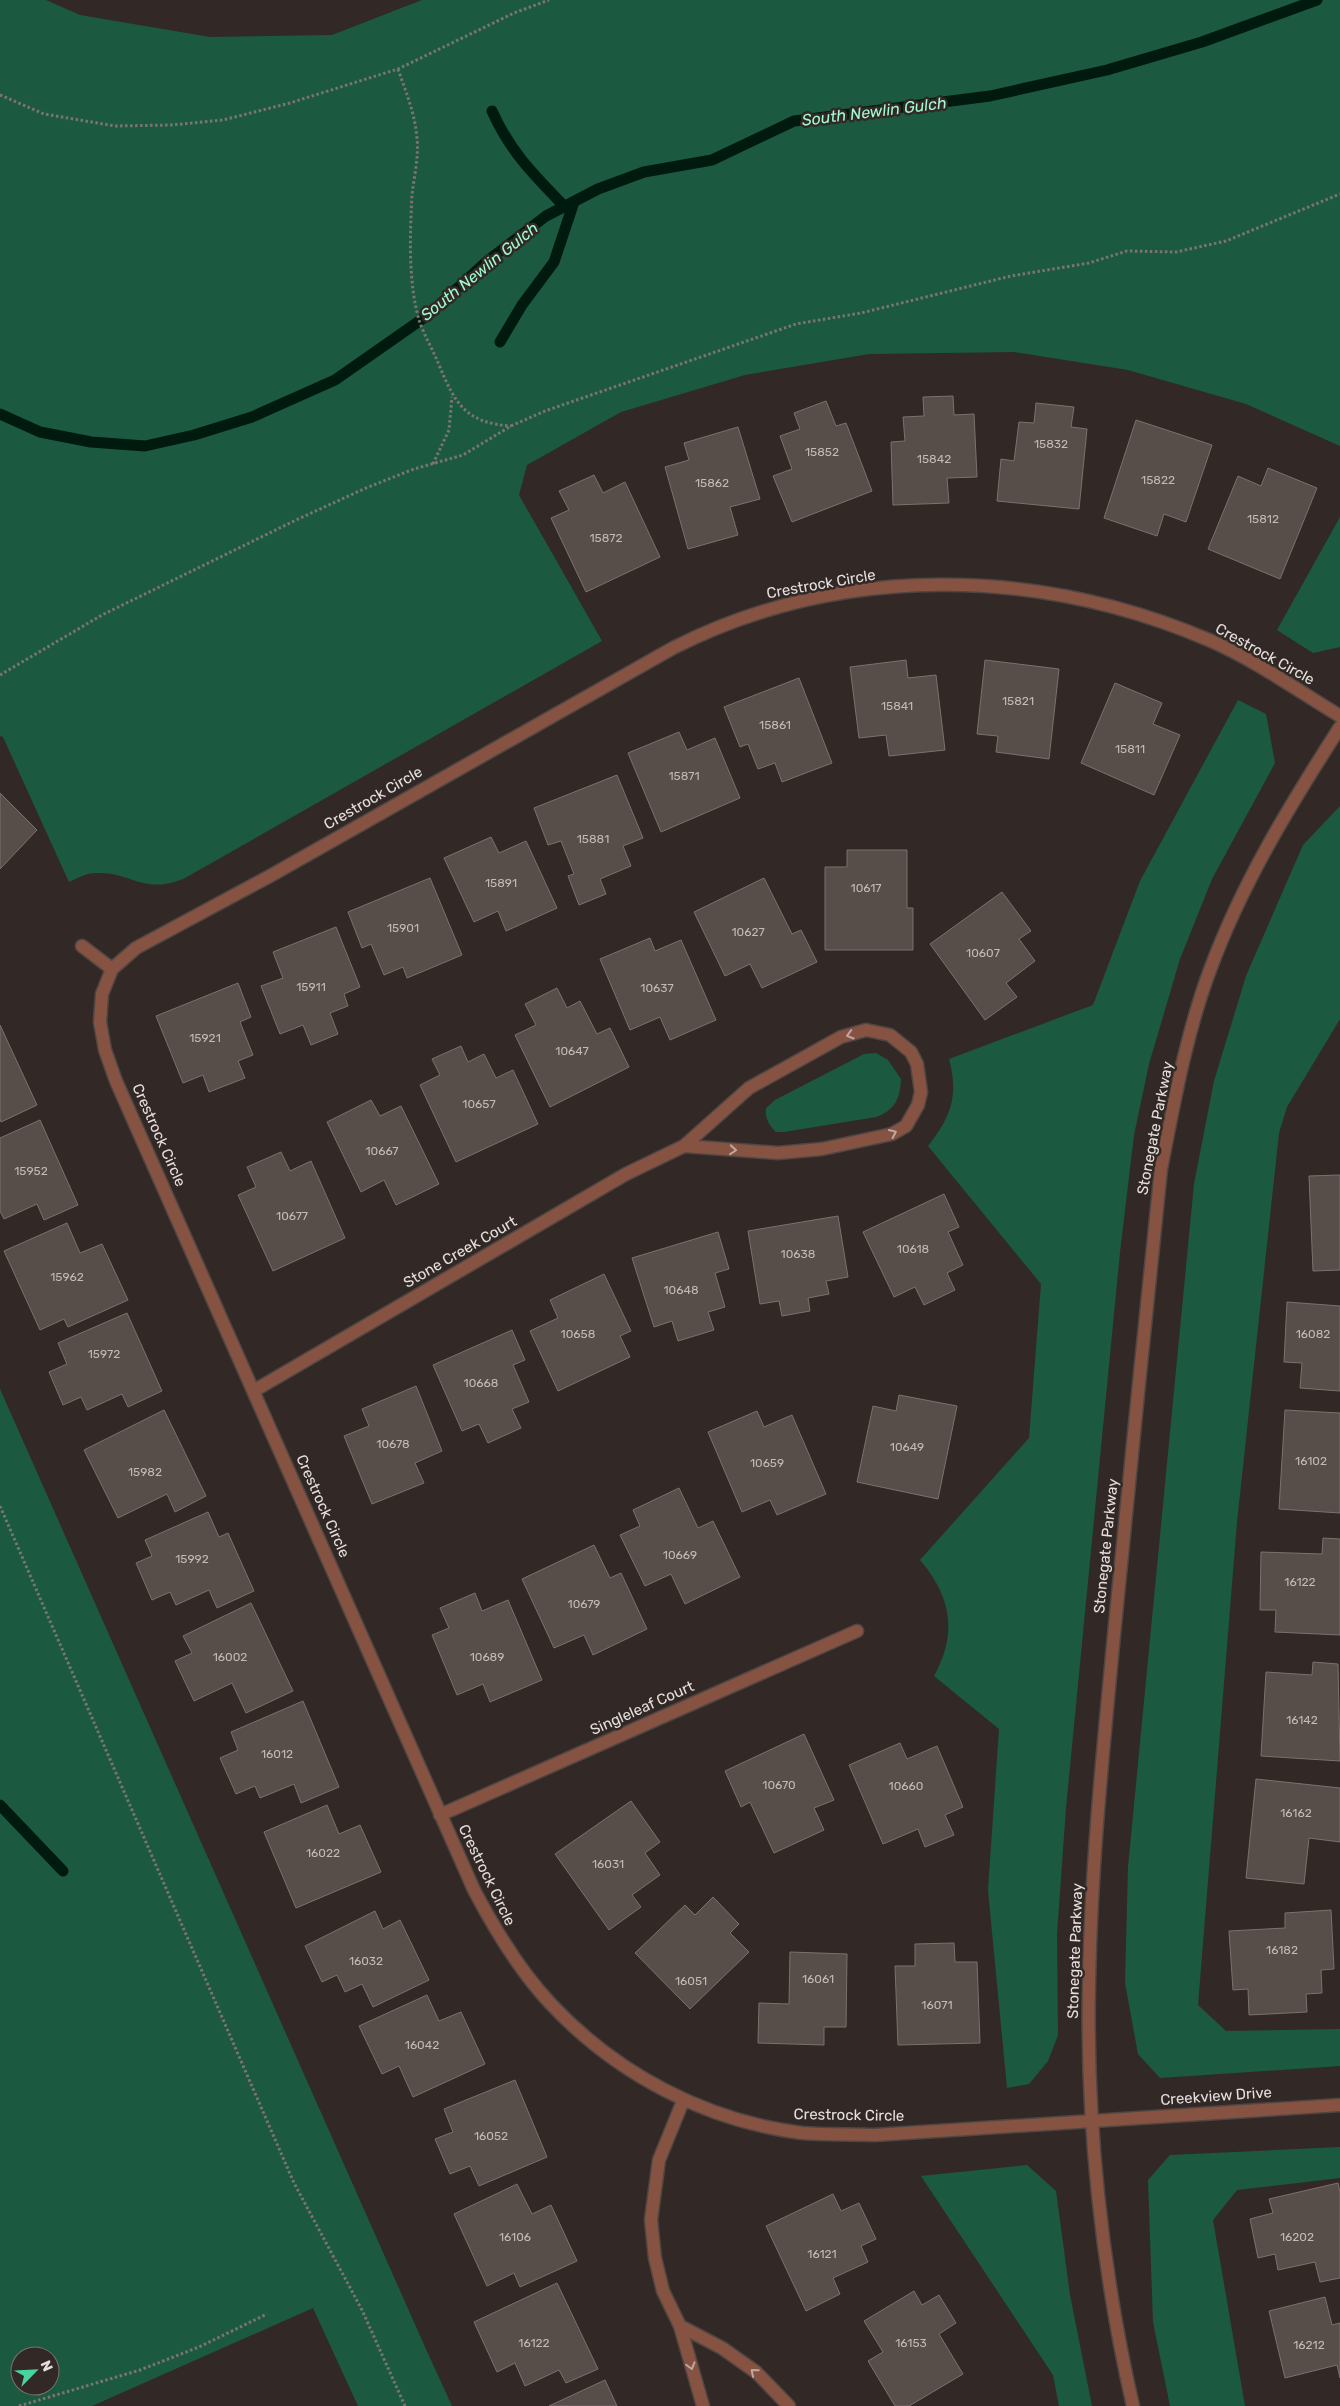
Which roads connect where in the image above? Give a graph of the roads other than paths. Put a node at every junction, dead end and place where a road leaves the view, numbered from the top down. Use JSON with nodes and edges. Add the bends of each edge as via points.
{"nodes":[{"id":1,"x":1340,"y":716,"type":"edge"},
{"id":2,"x":1340,"y":727,"type":"edge"},
{"id":3,"x":82,"y":946,"type":"dead end"},
{"id":4,"x":112,"y":969,"type":"junction"},
{"id":5,"x":684,"y":1146,"type":"junction"},
{"id":6,"x":255,"y":1390,"type":"junction"},
{"id":7,"x":857,"y":1631,"type":"dead end"},
{"id":8,"x":440,"y":1815,"type":"junction"},
{"id":9,"x":683,"y":2100,"type":"junction"},
{"id":10,"x":1340,"y":2105,"type":"edge"},
{"id":11,"x":1093,"y":2120,"type":"junction"},
{"id":12,"x":680,"y":2326,"type":"junction"},
{"id":13,"x":703,"y":2406,"type":"edge"},
{"id":14,"x":789,"y":2406,"type":"edge"},
{"id":15,"x":1133,"y":2406,"type":"edge"}],
"edges":[{"from":1,"to":4,"type":"street","name":"Crestrock Circle","via":[[1251,661],[1210,641],[1099,603],[1036,590],[978,585],[925,586],[856,592],[784,604],[728,622],[673,648],[270,876],[174,926],[136,948]]},
{"from":2,"to":11,"type":"street","name":"Stonegate Parkway","via":[[1263,851],[1224,933],[1198,1009],[1174,1101],[1161,1169],[1099,1792],[1089,1988]]},
{"from":3,"to":4,"type":"street"},
{"from":4,"to":6,"type":"street","name":"Crestrock Circle","via":[[102,994],[100,1022],[105,1050]]},
{"from":5,"to":5,"type":"street","name":"Stone Creek Court","one_way":true,"via":[[778,1153],[822,1149],[892,1134],[906,1126],[918,1105],[921,1092],[917,1064],[911,1052],[890,1035],[866,1030],[841,1037],[749,1088]]},
{"from":5,"to":6,"type":"street","name":"Stone Creek Court","via":[[626,1174]]},
{"from":6,"to":8,"type":"street","name":"Crestrock Circle"},
{"from":7,"to":8,"type":"street","name":"Singleleaf Court"},
{"from":8,"to":9,"type":"street","name":"Crestrock Circle","via":[[498,1935],[549,2002],[578,2031],[610,2055]]},
{"from":9,"to":11,"type":"street","name":"Crestrock Circle","via":[[741,2120],[803,2133],[874,2135]]},
{"from":9,"to":12,"type":"street","via":[[659,2160],[651,2220],[663,2291]]},
{"from":10,"to":11,"type":"street","name":"Creekview Drive"},
{"from":11,"to":15,"type":"street","name":"Stonegate Parkway","via":[[1102,2225]]},
{"from":12,"to":13,"type":"street","one_way":true},
{"from":14,"to":12,"type":"street","one_way":true,"via":[[756,2372],[722,2348]]}]}
